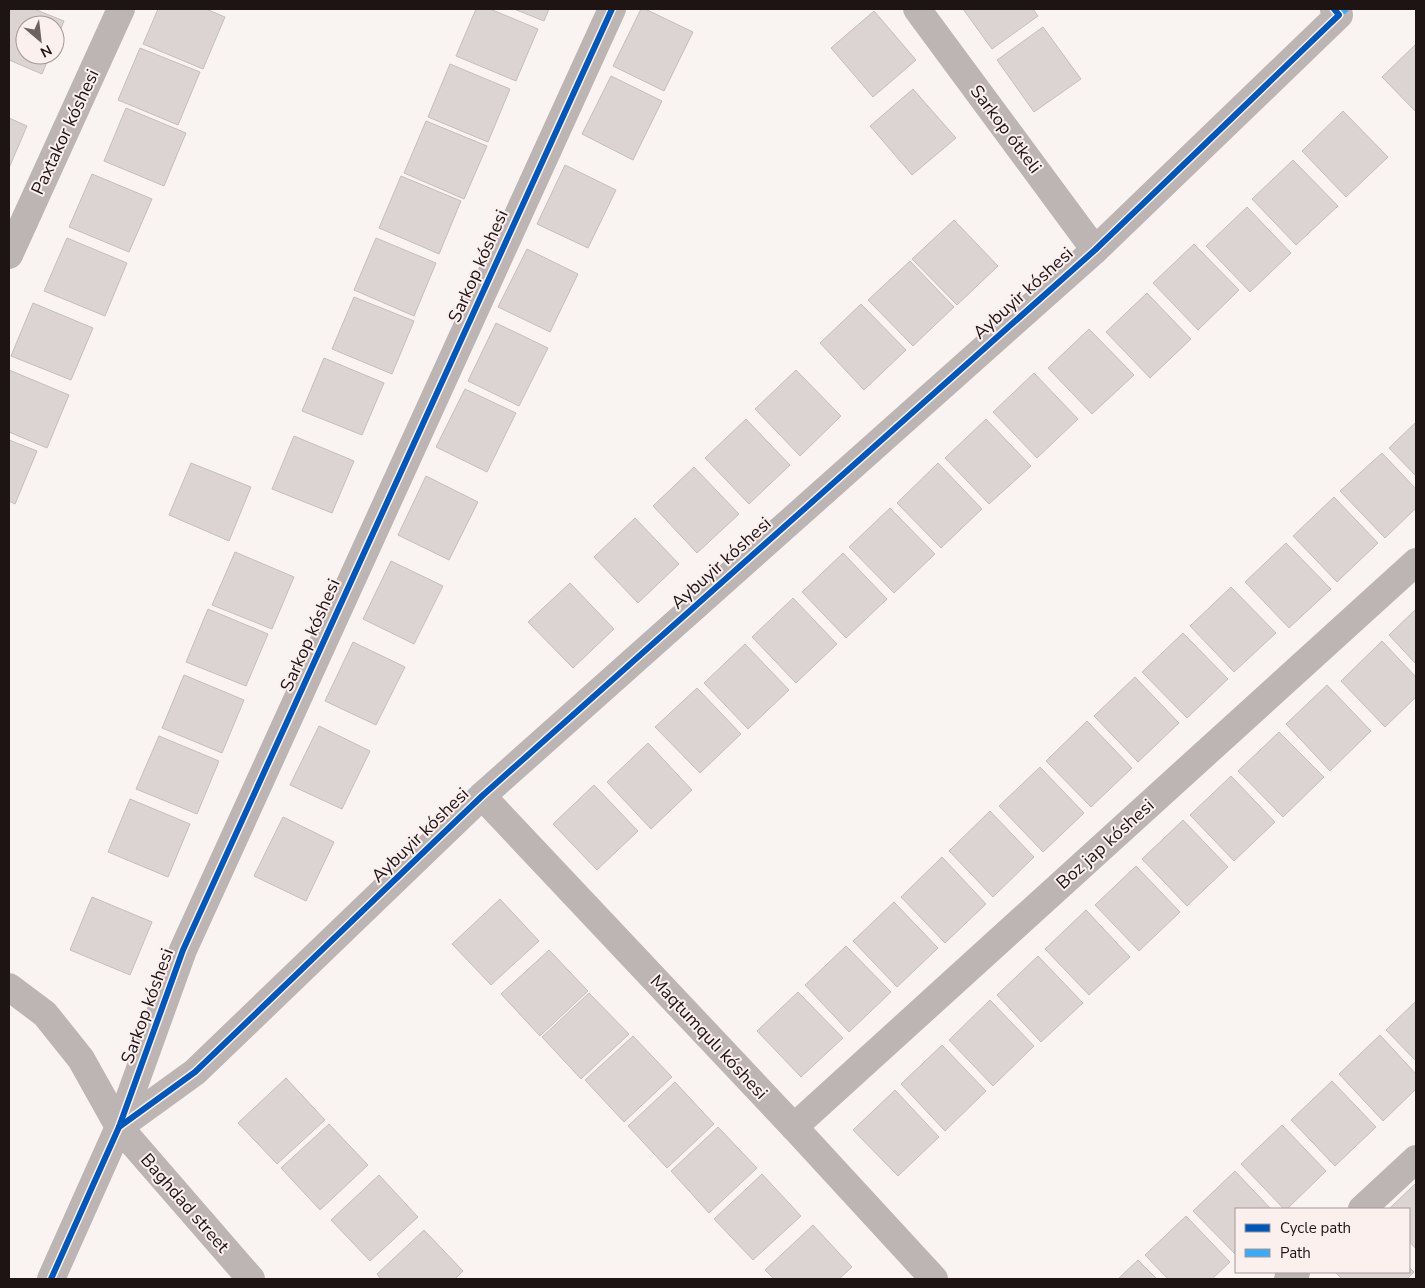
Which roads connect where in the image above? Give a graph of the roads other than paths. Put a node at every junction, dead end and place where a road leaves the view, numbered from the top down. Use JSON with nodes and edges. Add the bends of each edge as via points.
{"nodes":[{"id":1,"x":121,"y":9,"type":"edge"},
{"id":2,"x":612,"y":9,"type":"edge"},
{"id":3,"x":917,"y":9,"type":"edge"},
{"id":4,"x":1337,"y":12,"type":"edge"},
{"id":5,"x":1095,"y":250,"type":"junction"},
{"id":6,"x":9,"y":256,"type":"edge"},
{"id":7,"x":1416,"y":562,"type":"edge"},
{"id":8,"x":482,"y":796,"type":"junction"},
{"id":9,"x":9,"y":987,"type":"edge"},
{"id":10,"x":119,"y":1127,"type":"junction"},
{"id":11,"x":794,"y":1127,"type":"junction"},
{"id":12,"x":1416,"y":1159,"type":"edge"},
{"id":13,"x":1363,"y":1208,"type":"edge"},
{"id":14,"x":51,"y":1279,"type":"edge"},
{"id":15,"x":251,"y":1279,"type":"edge"},
{"id":16,"x":934,"y":1279,"type":"edge"}],
"edges":[{"from":1,"to":6,"type":"street","name":"Paxtakor kóshesi"},
{"from":2,"to":10,"type":"street","name":"Sarkop kóshesi","via":[[183,950]]},
{"from":3,"to":5,"type":"street","name":"Sarkop ótkeli"},
{"from":4,"to":5,"type":"street","name":"Aybuyir kóshesi"},
{"from":5,"to":8,"type":"street","name":"Aybuyir kóshesi"},
{"from":7,"to":11,"type":"street","name":"Boz jap kóshesi"},
{"from":8,"to":10,"type":"street","name":"Aybuyir kóshesi","via":[[195,1072]]},
{"from":8,"to":11,"type":"street","name":"Maqtumqulı kóshesi"},
{"from":9,"to":10,"type":"street","name":"Baghdad street","via":[[45,1014],[81,1059]]},
{"from":10,"to":14,"type":"street","name":"Sarkop kóshesi"},
{"from":10,"to":15,"type":"street","name":"Baghdad street"},
{"from":11,"to":16,"type":"street","name":"Maqtumqulı kóshesi"},
{"from":12,"to":13,"type":"street"}]}
